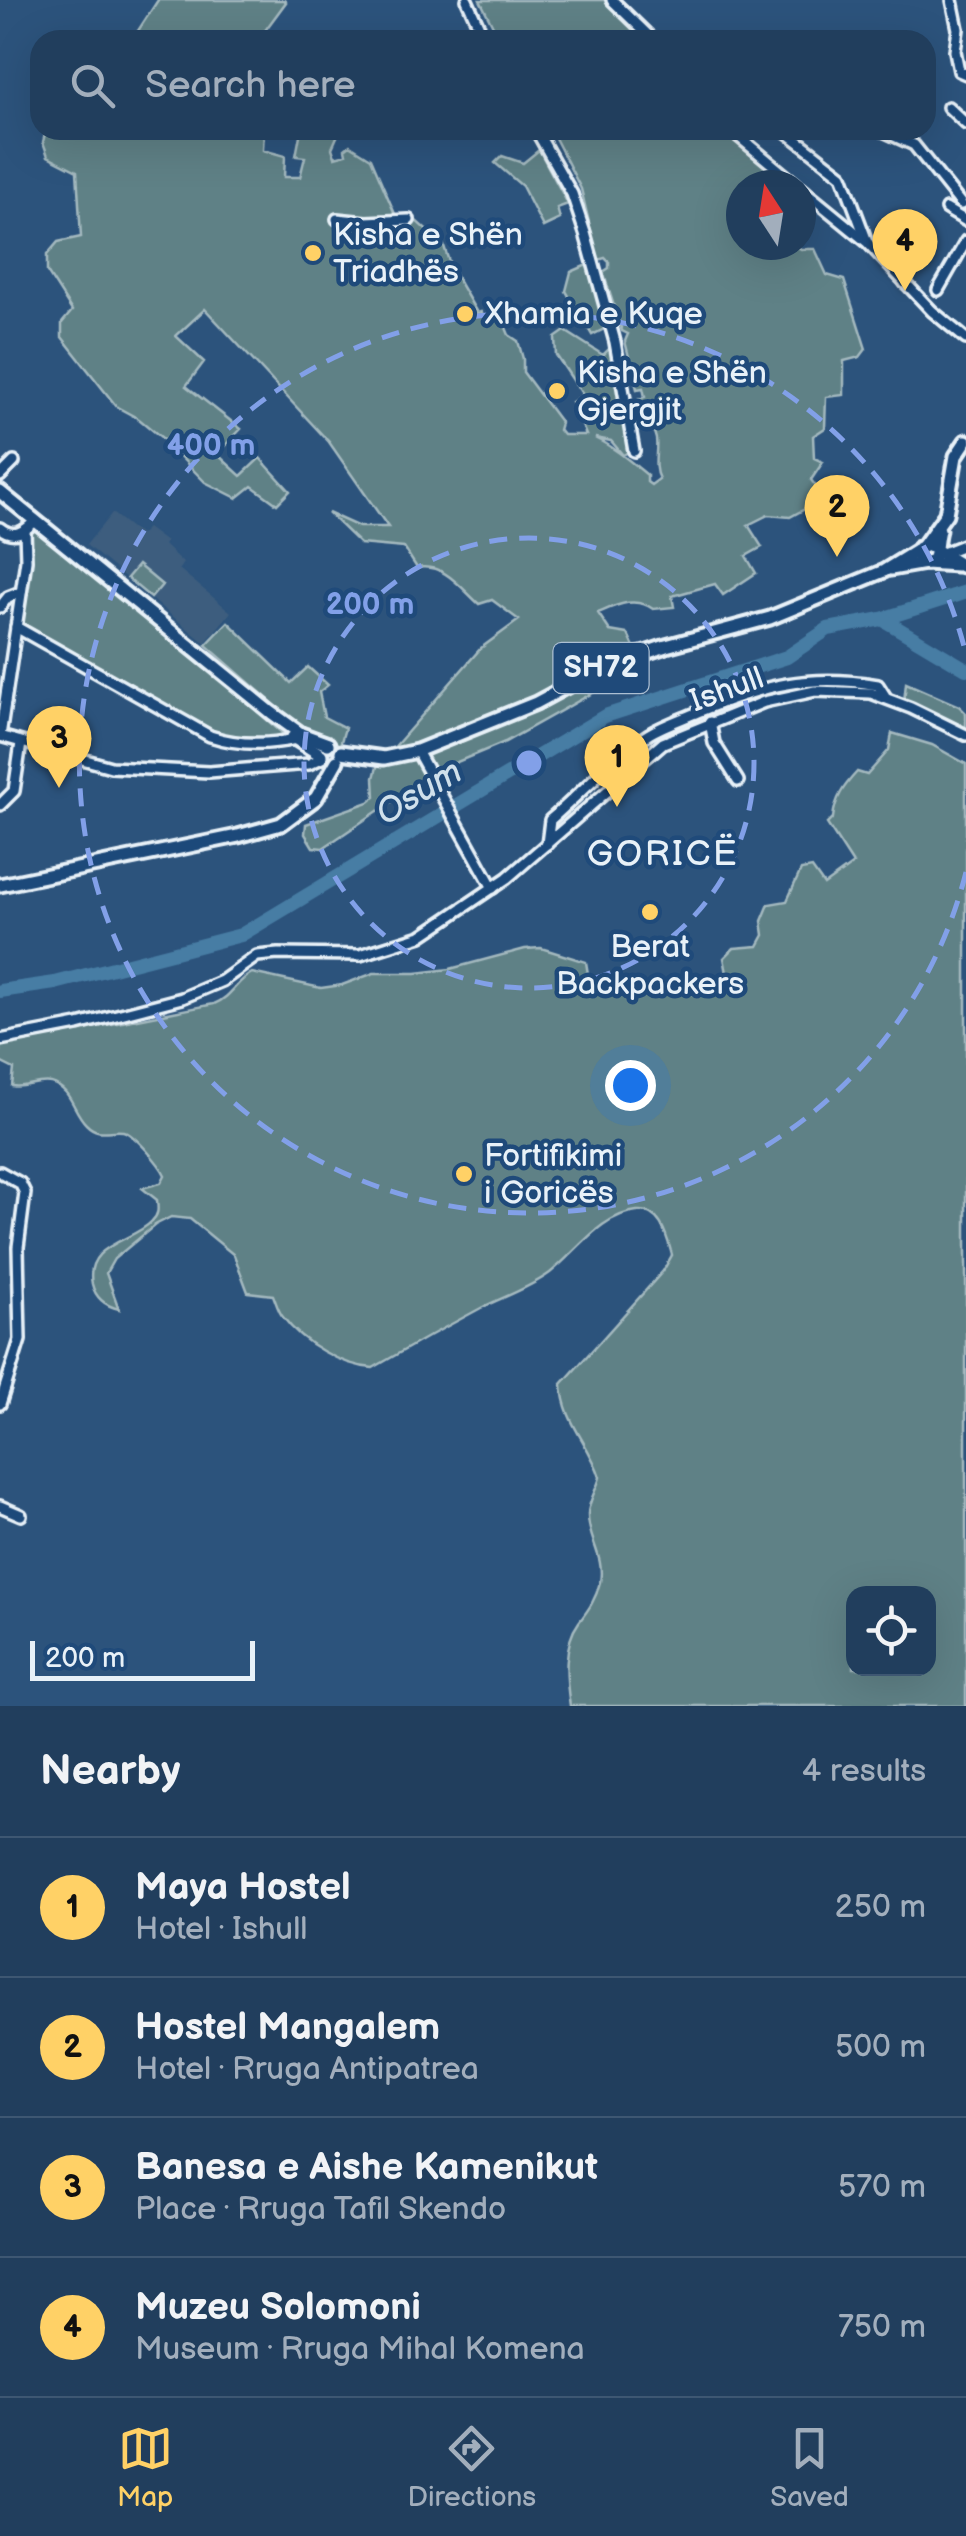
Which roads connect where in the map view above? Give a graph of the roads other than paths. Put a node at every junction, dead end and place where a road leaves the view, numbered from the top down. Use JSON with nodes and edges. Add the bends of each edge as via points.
{"nodes":[{"id":1,"x":467,"y":0,"type":"edge"},
{"id":2,"x":612,"y":0,"type":"edge"},
{"id":3,"x":952,"y":0,"type":"edge"},
{"id":4,"x":480,"y":30,"type":"edge"},
{"id":5,"x":643,"y":30,"type":"edge"},
{"id":6,"x":966,"y":74,"type":"edge"},
{"id":7,"x":948,"y":107,"type":"dead end"},
{"id":8,"x":966,"y":124,"type":"edge"},
{"id":9,"x":542,"y":140,"type":"edge"},
{"id":10,"x":743,"y":140,"type":"edge"},
{"id":11,"x":797,"y":140,"type":"edge"},
{"id":12,"x":903,"y":140,"type":"edge"},
{"id":13,"x":779,"y":170,"type":"edge"},
{"id":14,"x":816,"y":201,"type":"edge"},
{"id":15,"x":964,"y":205,"type":"edge"},
{"id":16,"x":336,"y":218,"type":"dead end"},
{"id":17,"x":409,"y":220,"type":"dead end"},
{"id":18,"x":966,"y":221,"type":"edge"},
{"id":19,"x":914,"y":234,"type":"dead end"},
{"id":20,"x":867,"y":242,"type":"junction"},
{"id":21,"x":965,"y":246,"type":"edge"},
{"id":22,"x":905,"y":283,"type":"junction"},
{"id":23,"x":938,"y":290,"type":"dead end"},
{"id":24,"x":966,"y":339,"type":"edge"},
{"id":25,"x":966,"y":441,"type":"edge"},
{"id":26,"x":634,"y":451,"type":"dead end"},
{"id":27,"x":14,"y":462,"type":"dead end"},
{"id":28,"x":0,"y":476,"type":"edge"},
{"id":29,"x":0,"y":492,"type":"edge"},
{"id":30,"x":30,"y":525,"type":"junction"},
{"id":31,"x":0,"y":528,"type":"edge"},
{"id":32,"x":966,"y":544,"type":"edge"},
{"id":33,"x":935,"y":552,"type":"junction"},
{"id":34,"x":964,"y":566,"type":"edge"},
{"id":35,"x":884,"y":571,"type":"junction"},
{"id":36,"x":21,"y":592,"type":"junction"},
{"id":37,"x":0,"y":608,"type":"edge"},
{"id":38,"x":16,"y":628,"type":"junction"},
{"id":39,"x":219,"y":671,"type":"junction"},
{"id":40,"x":888,"y":699,"type":"junction"},
{"id":41,"x":710,"y":722,"type":"junction"},
{"id":42,"x":966,"y":735,"type":"edge"},
{"id":43,"x":0,"y":736,"type":"edge"},
{"id":44,"x":296,"y":739,"type":"junction"},
{"id":45,"x":21,"y":743,"type":"junction"},
{"id":46,"x":417,"y":751,"type":"junction"},
{"id":47,"x":329,"y":755,"type":"junction"},
{"id":48,"x":738,"y":781,"type":"dead end"},
{"id":49,"x":0,"y":805,"type":"edge"},
{"id":50,"x":547,"y":844,"type":"junction"},
{"id":51,"x":0,"y":885,"type":"edge"},
{"id":52,"x":492,"y":888,"type":"junction"},
{"id":53,"x":0,"y":1040,"type":"edge"},
{"id":54,"x":0,"y":1172,"type":"edge"},
{"id":55,"x":0,"y":1404,"type":"edge"},
{"id":56,"x":0,"y":1506,"type":"edge"},
{"id":57,"x":21,"y":1516,"type":"dead end"}],
"edges":[{"from":1,"to":4,"type":"street"},
{"from":2,"to":5,"type":"street"},
{"from":3,"to":6,"type":"street","via":[[956,62]]},
{"from":7,"to":8,"type":"street"},
{"from":9,"to":26,"type":"street","via":[[585,233],[615,342]]},
{"from":10,"to":13,"type":"street"},
{"from":11,"to":20,"type":"street","via":[[842,175]]},
{"from":12,"to":15,"type":"street"},
{"from":14,"to":20,"type":"street"},
{"from":15,"to":18,"type":"street","via":[[947,210]]},
{"from":16,"to":17,"type":"street"},
{"from":19,"to":22,"type":"street"},
{"from":20,"to":22,"type":"street"},
{"from":21,"to":23,"type":"street"},
{"from":22,"to":24,"type":"street"},
{"from":25,"to":33,"type":"main road","number":"SH72","via":[[957,454]]},
{"from":27,"to":28,"type":"street"},
{"from":29,"to":30,"type":"main road","number":"SH72"},
{"from":30,"to":31,"type":"street","via":[[11,534]]},
{"from":30,"to":36,"type":"street"},
{"from":30,"to":39,"type":"main road","number":"SH72"},
{"from":32,"to":33,"type":"street"},
{"from":33,"to":34,"type":"main road"},
{"from":33,"to":35,"type":"main road","number":"SH72"},
{"from":33,"to":35,"type":"main road","number":"SH72","via":[[925,563]]},
{"from":35,"to":46,"type":"main road","number":"SH72","via":[[770,618],[616,662]]},
{"from":36,"to":37,"type":"street"},
{"from":36,"to":38,"type":"street"},
{"from":38,"to":43,"type":"street"},
{"from":38,"to":44,"type":"street","via":[[210,736],[272,744]]},
{"from":39,"to":44,"type":"main road","number":"SH72"},
{"from":39,"to":47,"type":"main road","number":"SH72"},
{"from":40,"to":41,"type":"street","name":"Ishull","via":[[815,691]]},
{"from":40,"to":42,"type":"street","name":"Ishull"},
{"from":40,"to":50,"type":"street","via":[[878,685],[793,681],[666,725],[550,820]]},
{"from":41,"to":48,"type":"street","via":[[714,743]]},
{"from":41,"to":50,"type":"street","name":"Ishull","via":[[663,743]]},
{"from":43,"to":45,"type":"street"},
{"from":44,"to":47,"type":"main road","number":"SH72"},
{"from":45,"to":47,"type":"street","via":[[111,767],[188,772],[309,764]]},
{"from":45,"to":49,"type":"street","via":[[14,790]]},
{"from":46,"to":47,"type":"main road","number":"SH72","via":[[384,758]]},
{"from":46,"to":52,"type":"street"},
{"from":47,"to":51,"type":"main road","via":[[321,791],[281,824]]},
{"from":50,"to":52,"type":"street","name":"Ishull"},
{"from":52,"to":53,"type":"street","name":"Ishull","via":[[429,932],[372,952],[257,956],[182,998]]},
{"from":54,"to":55,"type":"street","via":[[26,1193],[18,1248],[20,1340]]},
{"from":56,"to":57,"type":"street"}]}
